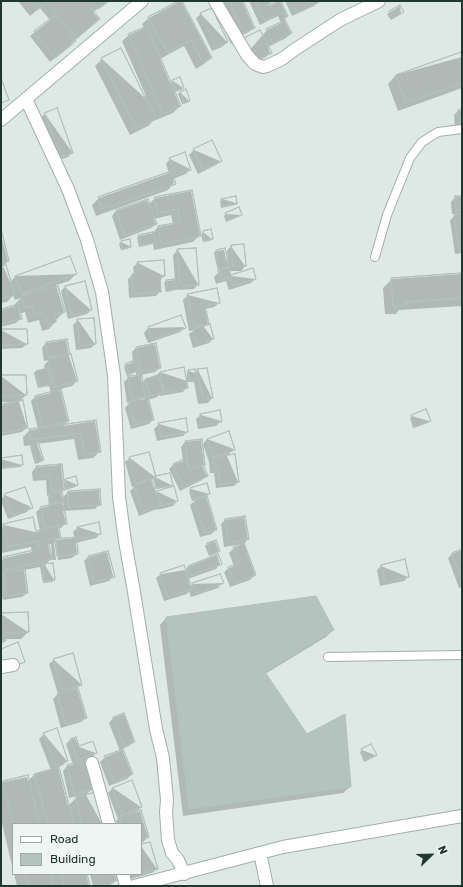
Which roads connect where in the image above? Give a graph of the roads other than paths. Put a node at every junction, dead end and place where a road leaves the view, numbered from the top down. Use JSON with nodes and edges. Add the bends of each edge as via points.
{"nodes":[{"id":1,"x":142,"y":1,"type":"edge"},
{"id":2,"x":215,"y":1,"type":"edge"},
{"id":3,"x":379,"y":1,"type":"edge"},
{"id":4,"x":26,"y":99,"type":"junction"},
{"id":5,"x":1,"y":120,"type":"edge"},
{"id":6,"x":462,"y":129,"type":"edge"},
{"id":7,"x":375,"y":256,"type":"dead end"},
{"id":8,"x":462,"y":655,"type":"edge"},
{"id":9,"x":328,"y":657,"type":"dead end"},
{"id":10,"x":92,"y":763,"type":"dead end"},
{"id":11,"x":462,"y":816,"type":"edge"},
{"id":12,"x":109,"y":823,"type":"edge"},
{"id":13,"x":260,"y":854,"type":"junction"},
{"id":14,"x":184,"y":874,"type":"junction"},
{"id":15,"x":123,"y":875,"type":"edge"},
{"id":16,"x":126,"y":886,"type":"edge"},
{"id":17,"x":134,"y":886,"type":"edge"},
{"id":18,"x":267,"y":886,"type":"edge"}],
"edges":[{"from":1,"to":4,"type":"street"},
{"from":2,"to":3,"type":"street","via":[[247,55],[255,64],[263,67],[282,59],[340,20]]},
{"from":4,"to":5,"type":"street"},
{"from":4,"to":14,"type":"street","via":[[68,189],[87,240],[102,292],[114,375],[119,497],[125,541],[163,758],[168,840]]},
{"from":6,"to":7,"type":"lane","via":[[438,132],[422,142],[410,158],[387,214]]},
{"from":8,"to":9,"type":"lane"},
{"from":10,"to":12,"type":"street"},
{"from":11,"to":13,"type":"street","via":[[283,847]]},
{"from":13,"to":14,"type":"street"},
{"from":13,"to":18,"type":"street"},
{"from":14,"to":17,"type":"street"},
{"from":15,"to":16,"type":"street"}]}
